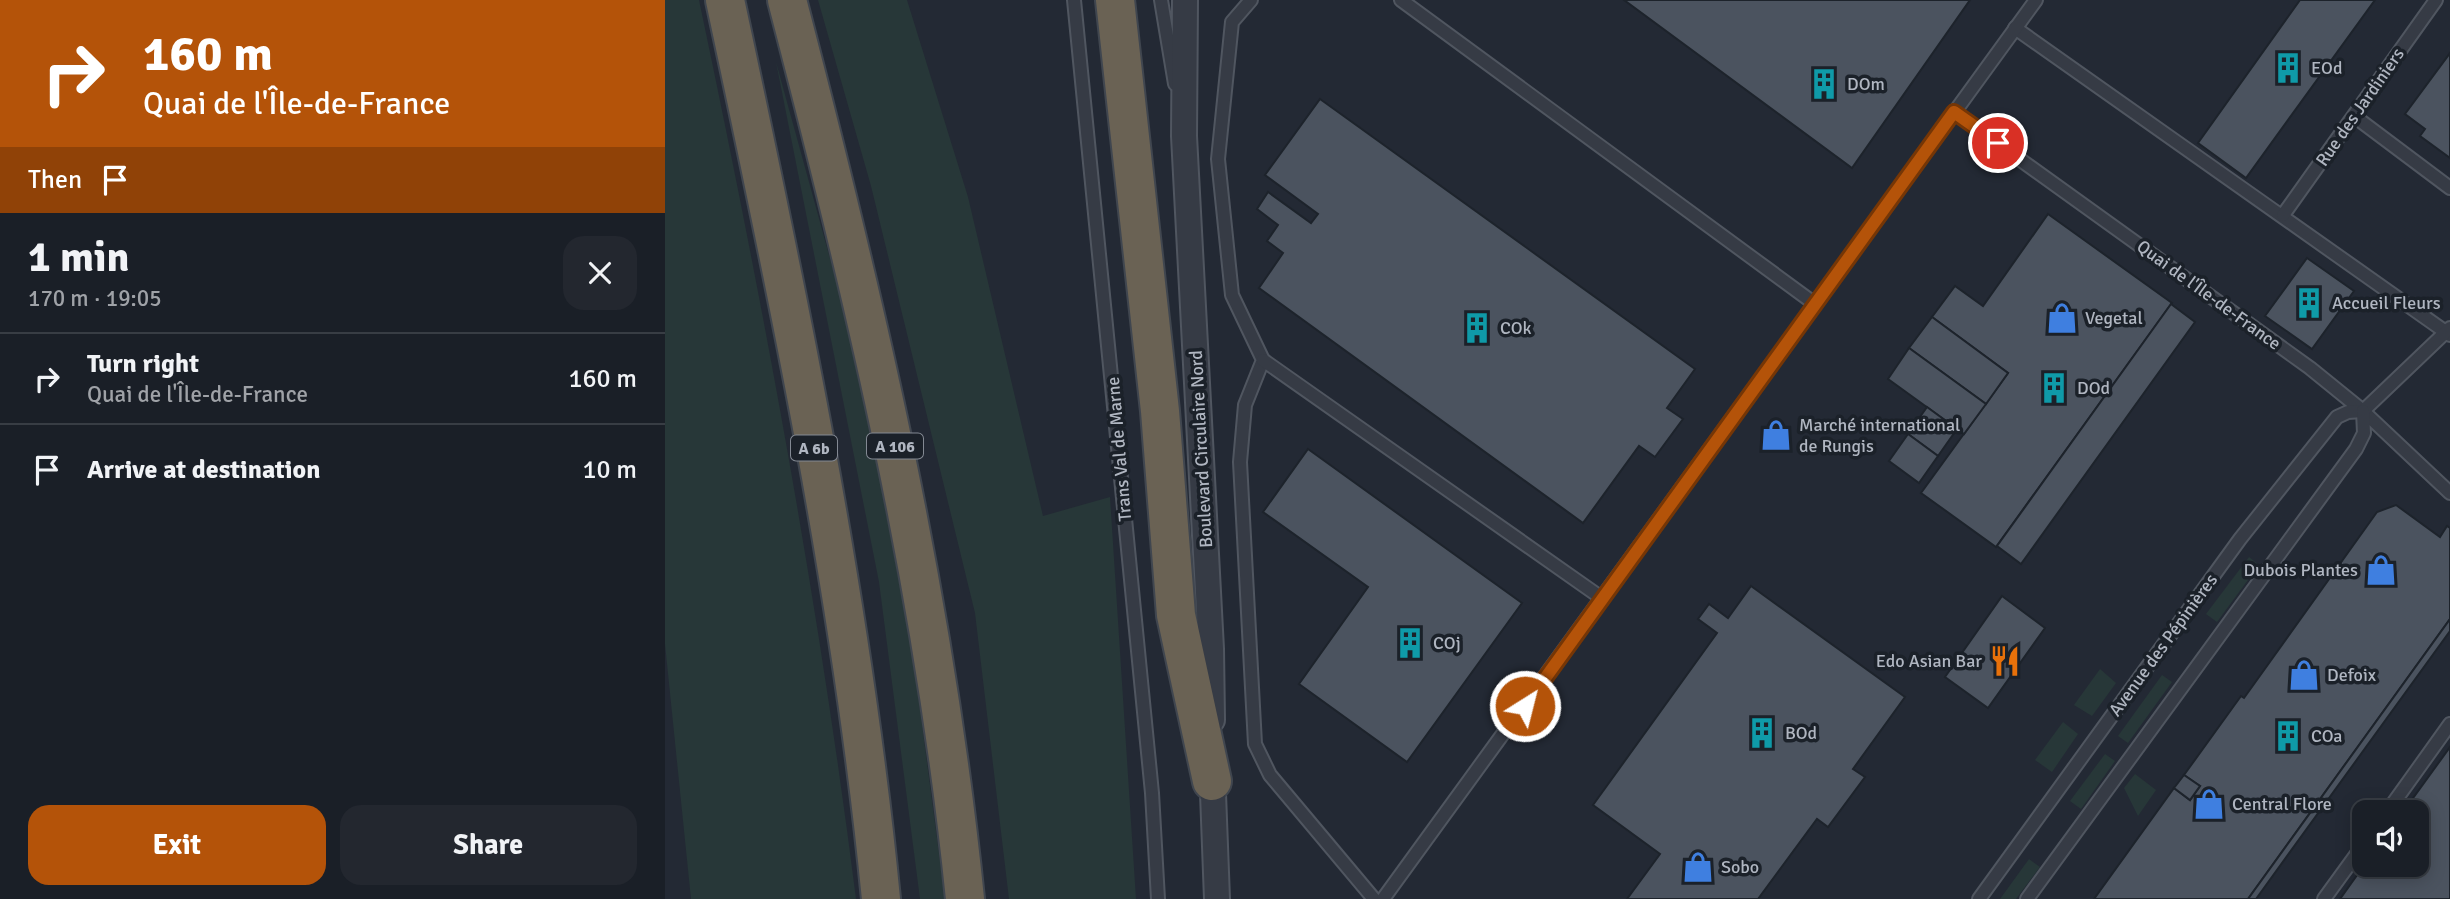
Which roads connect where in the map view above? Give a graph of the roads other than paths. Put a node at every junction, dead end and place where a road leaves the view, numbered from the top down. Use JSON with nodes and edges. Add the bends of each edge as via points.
{"nodes":[{"id":1,"x":725,"y":0,"type":"edge"},
{"id":2,"x":787,"y":0,"type":"edge"},
{"id":3,"x":1074,"y":0,"type":"edge"},
{"id":4,"x":1115,"y":0,"type":"edge"},
{"id":5,"x":1161,"y":0,"type":"edge"},
{"id":6,"x":1185,"y":0,"type":"edge"},
{"id":7,"x":1251,"y":0,"type":"edge"},
{"id":8,"x":1401,"y":0,"type":"edge"},
{"id":9,"x":2036,"y":0,"type":"edge"},
{"id":10,"x":2436,"y":0,"type":"edge"},
{"id":11,"x":2015,"y":28,"type":"junction"},
{"id":12,"x":1954,"y":112,"type":"junction"},
{"id":13,"x":2354,"y":116,"type":"junction"},
{"id":14,"x":1184,"y":136,"type":"junction"},
{"id":15,"x":2450,"y":188,"type":"edge"},
{"id":16,"x":2283,"y":215,"type":"junction"},
{"id":17,"x":1815,"y":304,"type":"junction"},
{"id":18,"x":2449,"y":332,"type":"edge"},
{"id":19,"x":1263,"y":360,"type":"junction"},
{"id":20,"x":2363,"y":411,"type":"junction"},
{"id":21,"x":2450,"y":493,"type":"edge"},
{"id":22,"x":1603,"y":599,"type":"junction"},
{"id":23,"x":2450,"y":724,"type":"edge"},
{"id":24,"x":1212,"y":781,"type":"junction"},
{"id":25,"x":2396,"y":800,"type":"edge"},
{"id":26,"x":2352,"y":861,"type":"edge"},
{"id":27,"x":881,"y":899,"type":"edge"},
{"id":28,"x":965,"y":899,"type":"edge"},
{"id":29,"x":1158,"y":899,"type":"edge"},
{"id":30,"x":1217,"y":899,"type":"edge"},
{"id":31,"x":1374,"y":899,"type":"edge"},
{"id":32,"x":1383,"y":899,"type":"edge"},
{"id":33,"x":1979,"y":899,"type":"edge"},
{"id":34,"x":2027,"y":899,"type":"edge"},
{"id":35,"x":2325,"y":899,"type":"edge"}],
"edges":[{"from":1,"to":27,"type":"highway","number":"A 6b","via":[[830,533]]},
{"from":2,"to":28,"type":"highway","number":"A 106","via":[[846,223],[913,531]]},
{"from":3,"to":29,"type":"lane","name":"Trans Val de Marne","via":[[1151,779]]},
{"from":4,"to":24,"type":"highway","via":[[1160,411],[1176,615]]},
{"from":5,"to":14,"type":"lane"},
{"from":6,"to":14,"type":"street","name":"Boulevard Circulaire Nord"},
{"from":7,"to":19,"type":"lane","via":[[1232,22],[1218,159],[1232,295]]},
{"from":8,"to":17,"type":"lane"},
{"from":9,"to":11,"type":"lane"},
{"from":10,"to":13,"type":"lane","name":"Rue des Jardiniers"},
{"from":11,"to":12,"type":"lane"},
{"from":11,"to":16,"type":"lane"},
{"from":12,"to":17,"type":"lane"},
{"from":12,"to":20,"type":"lane","name":"Quai de l'Île-de-France"},
{"from":13,"to":15,"type":"lane"},
{"from":13,"to":16,"type":"lane","name":"Rue des Jardiniers"},
{"from":14,"to":24,"type":"street","name":"Boulevard Circulaire Nord","via":[[1211,649]]},
{"from":16,"to":18,"type":"lane"},
{"from":17,"to":22,"type":"lane"},
{"from":18,"to":20,"type":"lane","name":"Avenue des Pépinières"},
{"from":19,"to":22,"type":"lane"},
{"from":19,"to":31,"type":"lane","via":[[1245,405],[1240,462],[1255,744],[1269,775]]},
{"from":20,"to":21,"type":"lane","name":"Quai de l'Île-de-France"},
{"from":20,"to":33,"type":"lane","name":"Avenue des Pépinières","via":[[2337,417],[2240,539]]},
{"from":20,"to":34,"type":"lane","via":[[2364,433],[2356,449]]},
{"from":22,"to":32,"type":"lane"},
{"from":23,"to":25,"type":"lane"},
{"from":24,"to":30,"type":"street","name":"Boulevard Circulaire Nord"},
{"from":26,"to":35,"type":"lane"}]}
